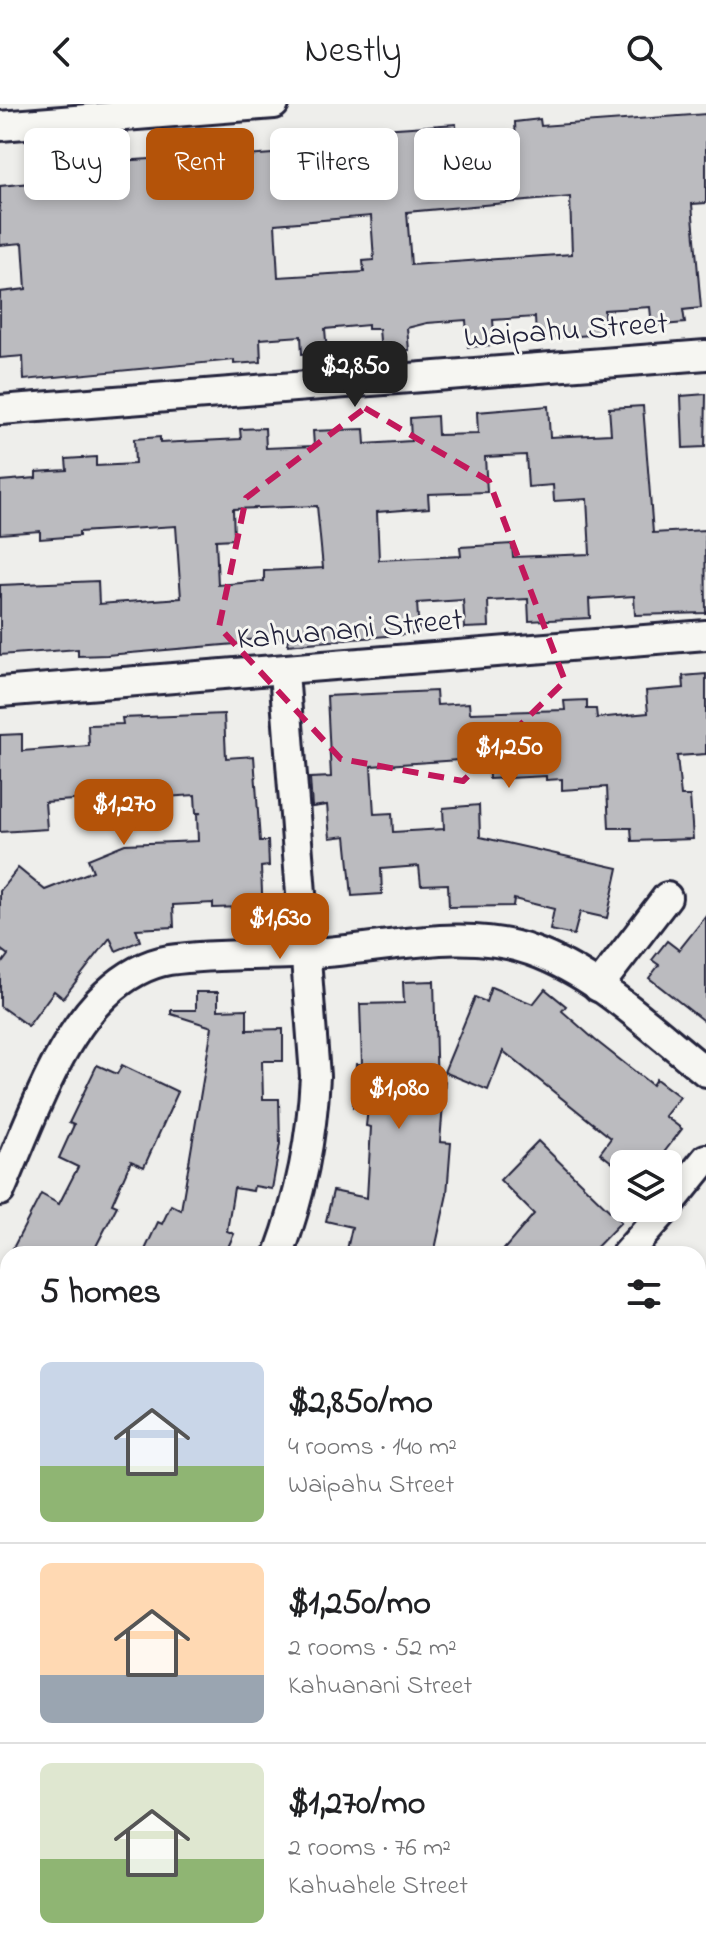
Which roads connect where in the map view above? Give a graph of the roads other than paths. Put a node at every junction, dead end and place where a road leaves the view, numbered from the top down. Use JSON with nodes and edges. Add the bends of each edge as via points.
{"nodes":[{"id":1,"x":274,"y":104,"type":"edge"},
{"id":2,"x":42,"y":113,"type":"edge"},
{"id":3,"x":0,"y":126,"type":"edge"},
{"id":4,"x":706,"y":355,"type":"edge"},
{"id":5,"x":0,"y":410,"type":"edge"},
{"id":6,"x":706,"y":635,"type":"edge"},
{"id":7,"x":284,"y":672,"type":"junction"},
{"id":8,"x":0,"y":692,"type":"edge"},
{"id":9,"x":667,"y":897,"type":"dead end"},
{"id":10,"x":305,"y":954,"type":"junction"},
{"id":11,"x":598,"y":987,"type":"junction"},
{"id":12,"x":706,"y":1072,"type":"edge"},
{"id":13,"x":706,"y":1159,"type":"edge"},
{"id":14,"x":682,"y":1189,"type":"edge"},
{"id":15,"x":0,"y":1191,"type":"edge"},
{"id":16,"x":654,"y":1222,"type":"edge"},
{"id":17,"x":282,"y":1246,"type":"edge"},
{"id":18,"x":633,"y":1246,"type":"edge"}],
"edges":[{"from":1,"to":2,"type":"street"},
{"from":2,"to":3,"type":"street"},
{"from":4,"to":5,"type":"street","name":"Waipahu Street"},
{"from":6,"to":7,"type":"street","name":"Kahuanani Street"},
{"from":7,"to":8,"type":"street","name":"Kahuanani Street"},
{"from":7,"to":10,"type":"street"},
{"from":9,"to":11,"type":"street"},
{"from":10,"to":11,"type":"street","via":[[471,939],[503,942],[554,959]]},
{"from":10,"to":15,"type":"street","via":[[169,960],[138,969],[105,994],[80,1024],[53,1074]]},
{"from":10,"to":17,"type":"street","via":[[315,1076],[313,1128],[302,1186]]},
{"from":11,"to":12,"type":"street"},
{"from":13,"to":14,"type":"street"},
{"from":16,"to":18,"type":"street"}]}
